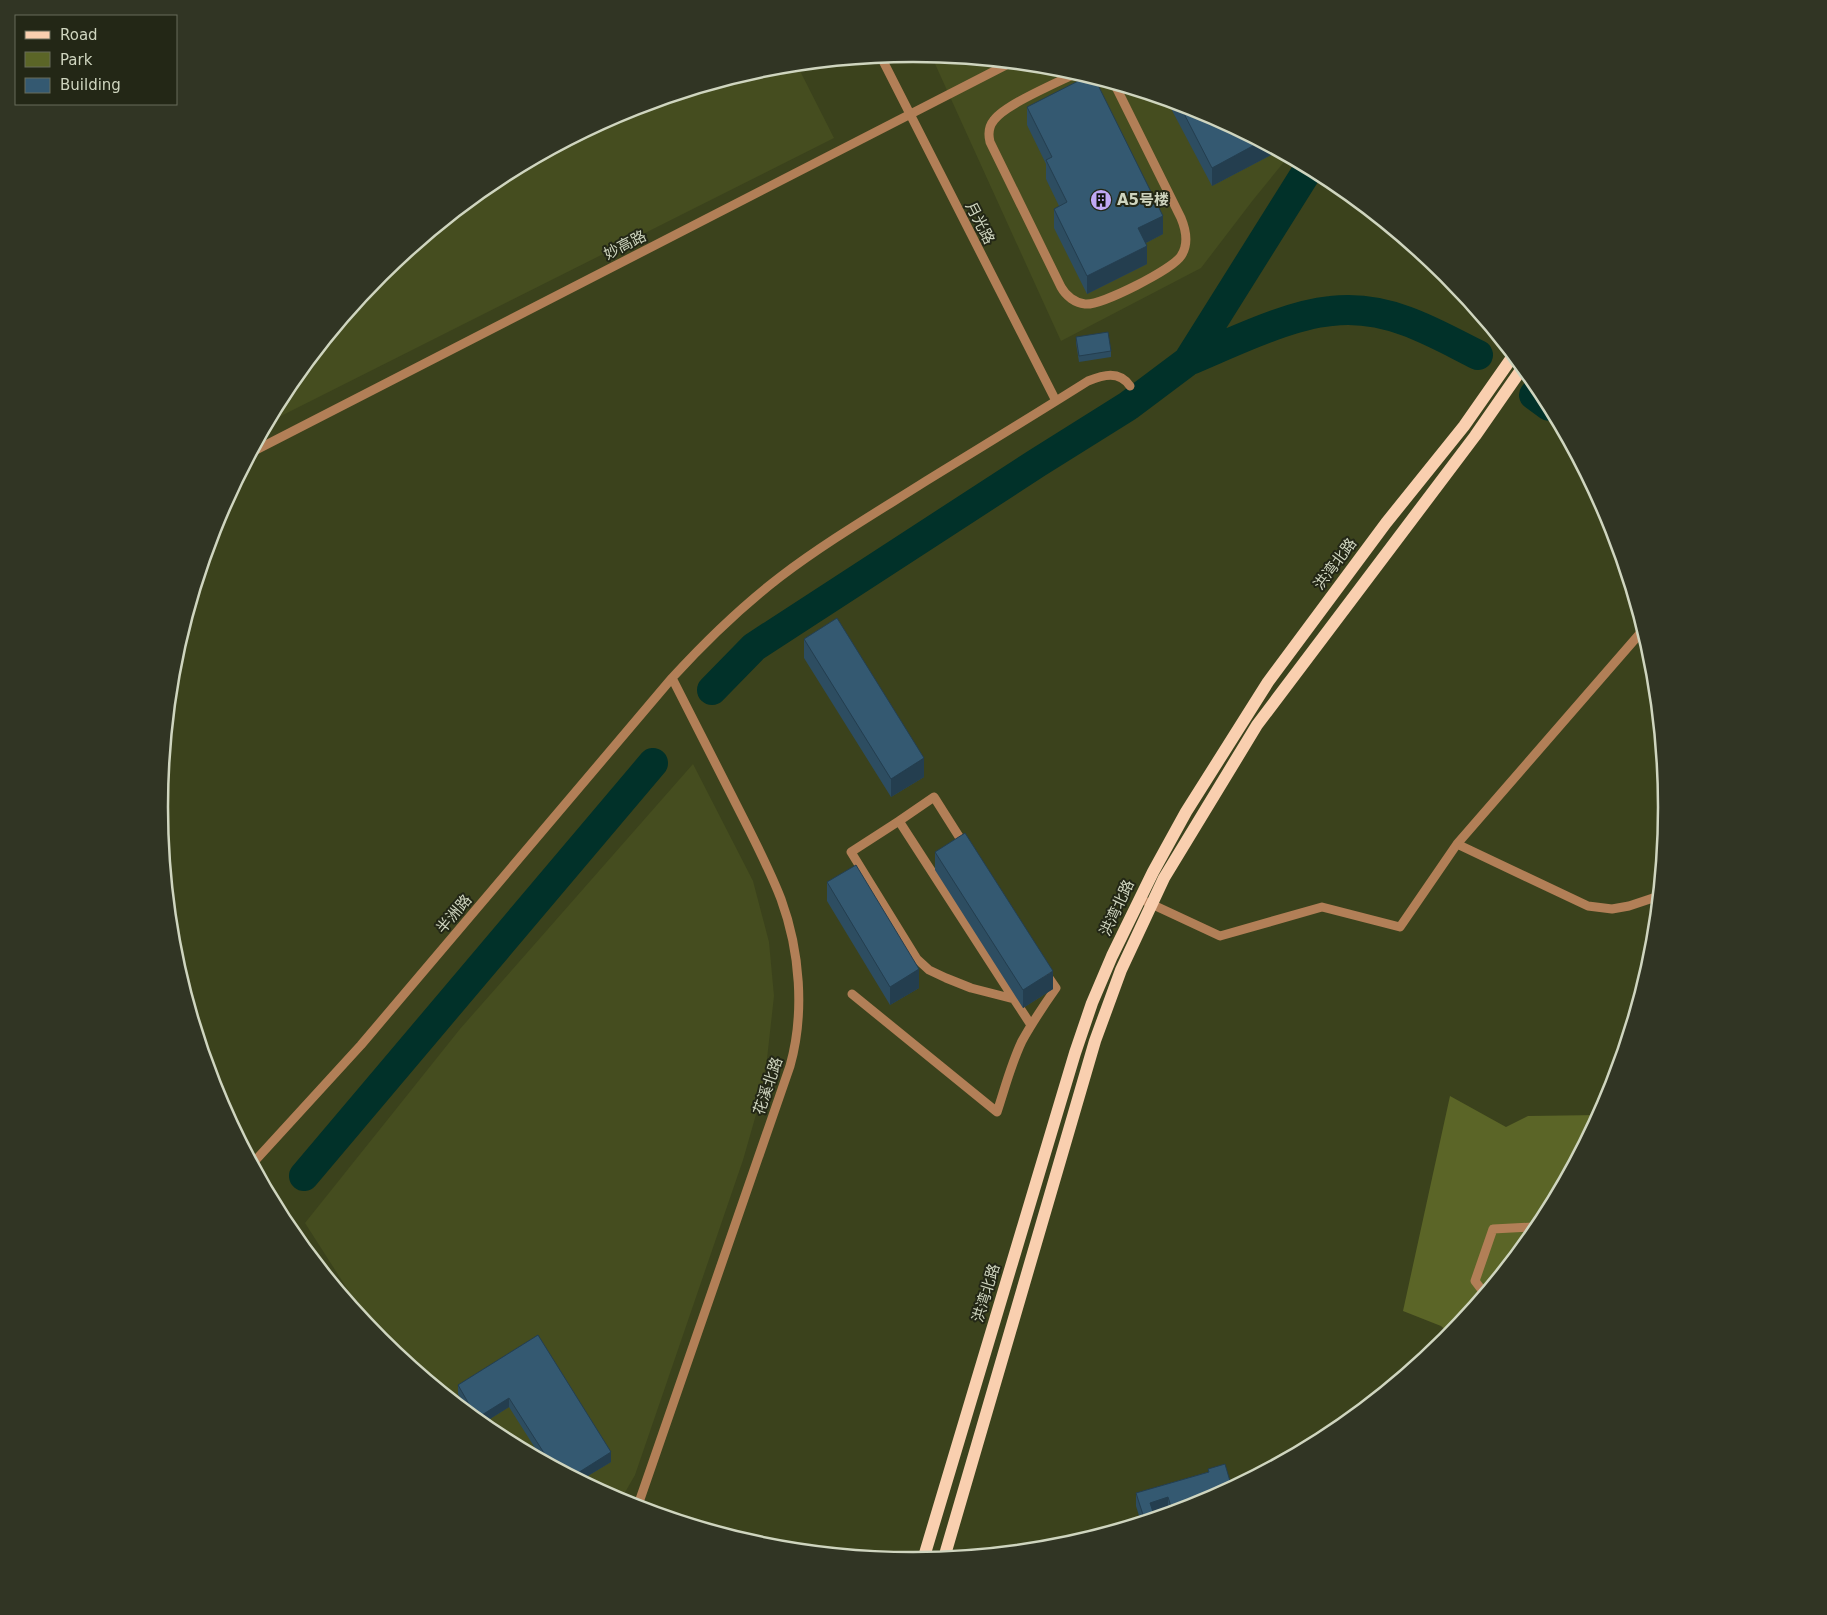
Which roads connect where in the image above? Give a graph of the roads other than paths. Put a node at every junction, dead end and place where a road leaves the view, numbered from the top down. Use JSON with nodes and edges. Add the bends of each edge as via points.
{"nodes":[{"id":1,"x":884,"y":63,"type":"edge"},
{"id":2,"x":1000,"y":68,"type":"edge"},
{"id":3,"x":1065,"y":78,"type":"edge"},
{"id":4,"x":1118,"y":92,"type":"edge"},
{"id":5,"x":909,"y":114,"type":"junction"},
{"id":6,"x":1510,"y":361,"type":"edge"},
{"id":7,"x":1519,"y":374,"type":"edge"},
{"id":8,"x":1130,"y":386,"type":"dead end"},
{"id":9,"x":1056,"y":401,"type":"junction"},
{"id":10,"x":262,"y":447,"type":"edge"},
{"id":11,"x":1638,"y":637,"type":"edge"},
{"id":12,"x":672,"y":678,"type":"junction"},
{"id":13,"x":899,"y":821,"type":"junction"},
{"id":14,"x":1457,"y":844,"type":"junction"},
{"id":15,"x":971,"y":855,"type":"edge"},
{"id":16,"x":1140,"y":897,"type":"junction"},
{"id":17,"x":1653,"y":898,"type":"edge"},
{"id":18,"x":1152,"y":905,"type":"junction"},
{"id":19,"x":1040,"y":963,"type":"edge"},
{"id":20,"x":852,"y":994,"type":"dead end"},
{"id":21,"x":1014,"y":999,"type":"junction"},
{"id":22,"x":1031,"y":1025,"type":"junction"},
{"id":23,"x":257,"y":1159,"type":"edge"},
{"id":24,"x":1529,"y":1227,"type":"edge"},
{"id":25,"x":1482,"y":1290,"type":"edge"},
{"id":26,"x":640,"y":1500,"type":"edge"},
{"id":27,"x":946,"y":1551,"type":"edge"},
{"id":28,"x":925,"y":1552,"type":"edge"}],
"edges":[{"from":1,"to":5,"type":"street","name":"月光路"},
{"from":2,"to":5,"type":"street","name":"妙高路"},
{"from":3,"to":4,"type":"street","via":[[999,114],[991,124],[988,136],[1061,287],[1073,300],[1086,304],[1104,301],[1168,268],[1181,256],[1186,241],[1181,218]]},
{"from":5,"to":9,"type":"street","name":"月光路"},
{"from":5,"to":10,"type":"street","name":"妙高路"},
{"from":6,"to":16,"type":"main road","name":"洪湾北路","via":[[1464,426],[1386,523],[1268,682],[1186,812]]},
{"from":7,"to":18,"type":"main road","name":"洪湾北路","via":[[1476,436],[1257,725],[1175,858]]},
{"from":8,"to":9,"type":"street","name":"半洲路","via":[[1116,375],[1102,376]]},
{"from":9,"to":12,"type":"street","name":"半洲路","via":[[802,561],[699,648]]},
{"from":11,"to":14,"type":"street"},
{"from":12,"to":23,"type":"street","name":"半洲路","via":[[361,1044]]},
{"from":12,"to":26,"type":"street","name":"花溪北路","via":[[760,852],[781,901],[793,945],[799,1023],[790,1066]]},
{"from":13,"to":15,"type":"street","via":[[934,797]]},
{"from":13,"to":21,"type":"street"},
{"from":13,"to":21,"type":"street","via":[[851,852],[917,958],[929,970],[946,978]]},
{"from":14,"to":17,"type":"street","via":[[1588,906],[1612,909]]},
{"from":14,"to":18,"type":"street","via":[[1400,927],[1322,907],[1220,936]]},
{"from":16,"to":18,"type":"street"},
{"from":16,"to":28,"type":"main road","name":"洪湾北路","via":[[1092,1003],[1077,1045]]},
{"from":18,"to":27,"type":"main road","name":"洪湾北路","via":[[1113,989],[1095,1041]]},
{"from":19,"to":22,"type":"street","via":[[1056,988]]},
{"from":20,"to":22,"type":"street","via":[[998,1112],[1012,1064]]},
{"from":21,"to":22,"type":"street"},
{"from":24,"to":25,"type":"street","via":[[1493,1229],[1475,1281]]}]}
